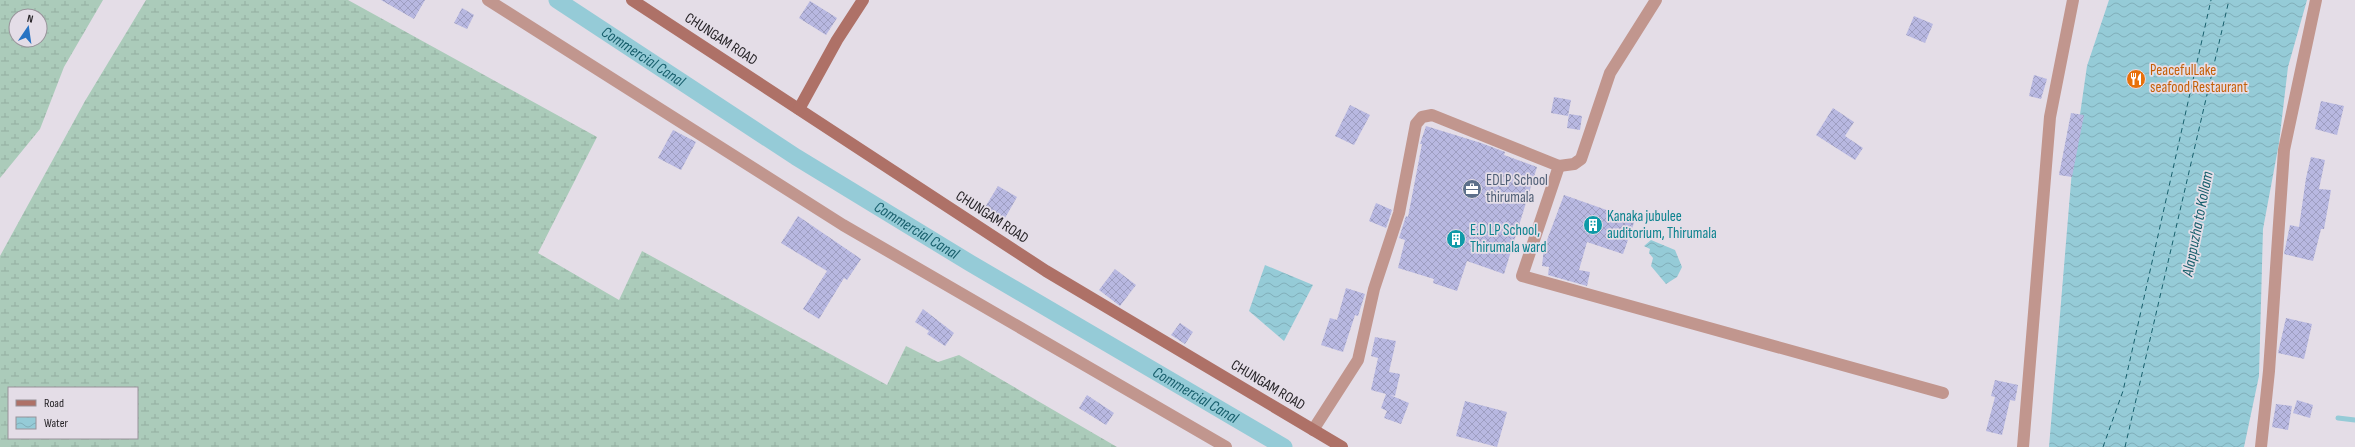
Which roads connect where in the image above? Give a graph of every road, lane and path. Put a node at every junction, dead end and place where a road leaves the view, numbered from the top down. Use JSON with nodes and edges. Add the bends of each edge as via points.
{"nodes":[{"id":1,"x":488,"y":0,"type":"edge"},
{"id":2,"x":632,"y":0,"type":"edge"},
{"id":3,"x":863,"y":0,"type":"edge"},
{"id":4,"x":1656,"y":0,"type":"edge"},
{"id":5,"x":2073,"y":0,"type":"edge"},
{"id":6,"x":2316,"y":0,"type":"edge"},
{"id":7,"x":799,"y":109,"type":"junction"},
{"id":8,"x":1559,"y":166,"type":"junction"},
{"id":9,"x":1943,"y":393,"type":"dead end"},
{"id":10,"x":1313,"y":430,"type":"junction"},
{"id":11,"x":1226,"y":447,"type":"edge"},
{"id":12,"x":1342,"y":447,"type":"edge"},
{"id":13,"x":2023,"y":447,"type":"edge"},
{"id":14,"x":2261,"y":447,"type":"edge"}],
"edges":[{"from":1,"to":11,"type":"street","via":[[843,225]]},
{"from":2,"to":7,"type":"main road","name":"CHUNGAM ROAD"},
{"from":3,"to":7,"type":"main road","via":[[837,40]]},
{"from":4,"to":8,"type":"street","via":[[1610,73],[1581,159],[1574,164]]},
{"from":5,"to":13,"type":"street","via":[[2050,117]]},
{"from":6,"to":14,"type":"street","via":[[2284,150],[2269,371]]},
{"from":7,"to":10,"type":"main road","name":"CHUNGAM ROAD","via":[[1046,271]]},
{"from":8,"to":9,"type":"street","via":[[1522,276]]},
{"from":8,"to":10,"type":"street","via":[[1432,115],[1422,117],[1416,124],[1399,213],[1374,288],[1358,360]]},
{"from":10,"to":12,"type":"main road","name":"CHUNGAM ROAD"}]}
